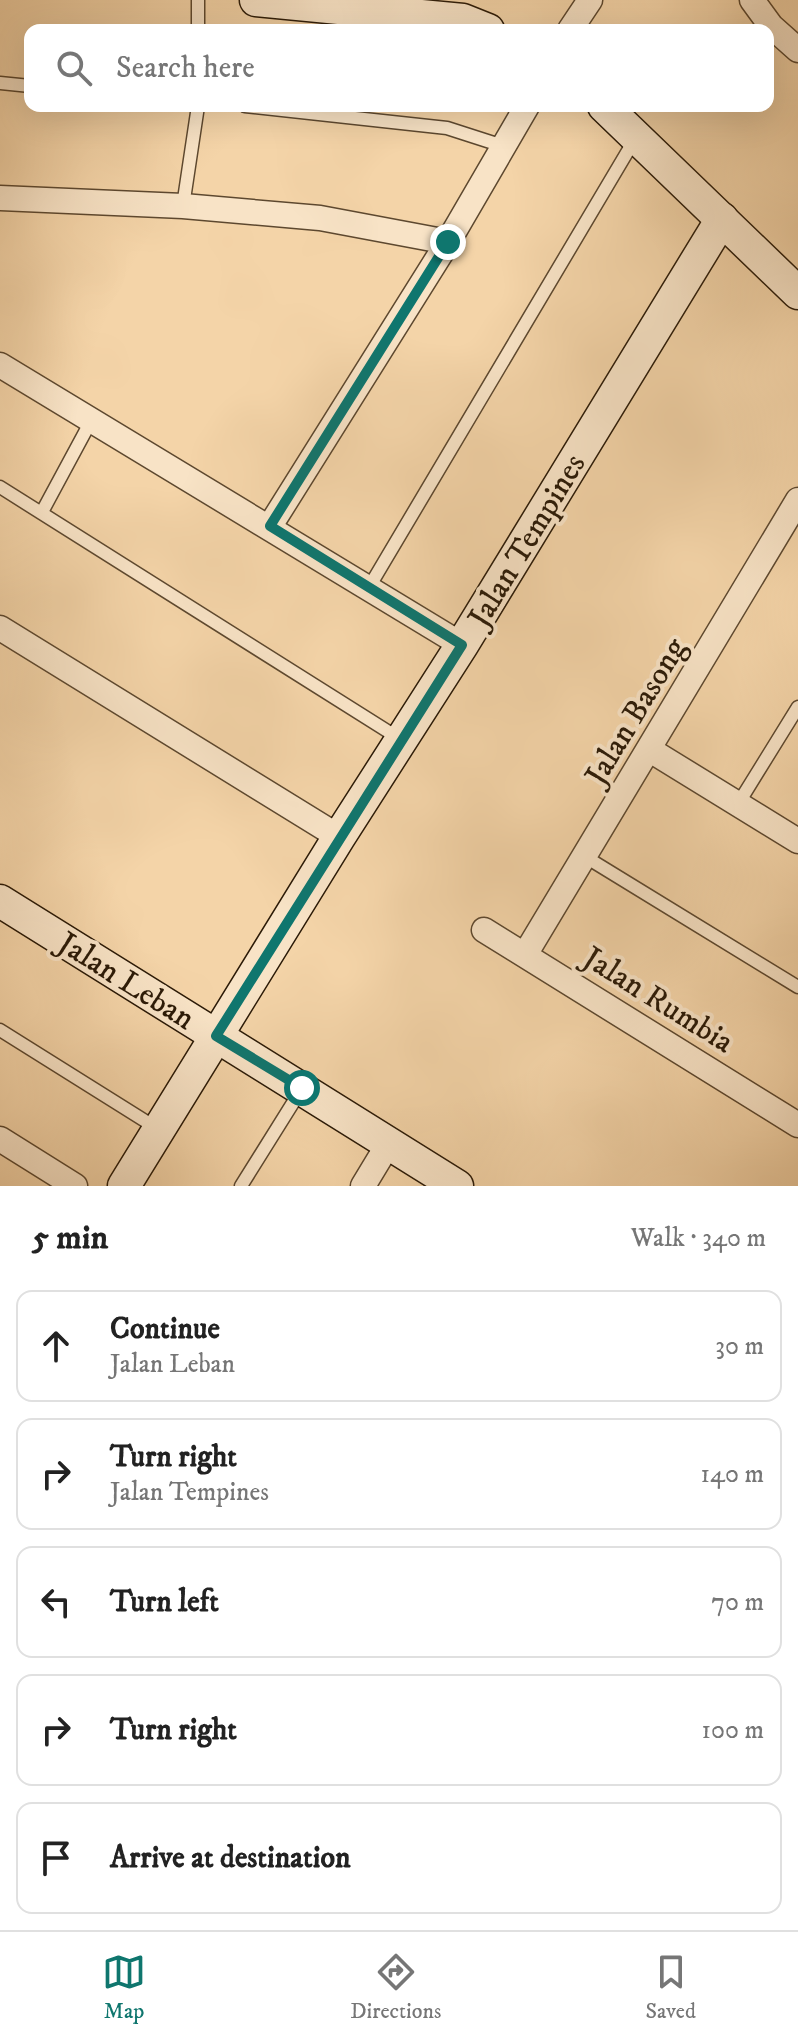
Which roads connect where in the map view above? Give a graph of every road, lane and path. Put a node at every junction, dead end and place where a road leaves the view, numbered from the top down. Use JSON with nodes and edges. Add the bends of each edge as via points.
{"nodes":[{"id":1,"x":198,"y":0,"type":"edge"},
{"id":2,"x":256,"y":0,"type":"edge"},
{"id":3,"x":590,"y":0,"type":"edge"},
{"id":4,"x":752,"y":0,"type":"edge"},
{"id":5,"x":198,"y":24,"type":"edge"},
{"id":6,"x":473,"y":24,"type":"edge"},
{"id":7,"x":574,"y":24,"type":"edge"},
{"id":8,"x":770,"y":24,"type":"edge"},
{"id":9,"x":774,"y":29,"type":"edge"},
{"id":10,"x":798,"y":50,"type":"edge"},
{"id":11,"x":0,"y":83,"type":"edge"},
{"id":12,"x":24,"y":85,"type":"edge"},
{"id":13,"x":197,"y":112,"type":"edge"},
{"id":14,"x":300,"y":112,"type":"edge"},
{"id":15,"x":524,"y":112,"type":"edge"},
{"id":16,"x":611,"y":112,"type":"edge"},
{"id":17,"x":637,"y":136,"type":"junction"},
{"id":18,"x":506,"y":147,"type":"junction"},
{"id":19,"x":0,"y":198,"type":"edge"},
{"id":20,"x":183,"y":206,"type":"junction"},
{"id":21,"x":722,"y":219,"type":"junction"},
{"id":22,"x":448,"y":242,"type":"junction"},
{"id":23,"x":798,"y":293,"type":"edge"},
{"id":24,"x":0,"y":365,"type":"edge"},
{"id":25,"x":91,"y":421,"type":"junction"},
{"id":26,"x":0,"y":487,"type":"edge"},
{"id":27,"x":798,"y":500,"type":"edge"},
{"id":28,"x":42,"y":512,"type":"junction"},
{"id":29,"x":270,"y":526,"type":"junction"},
{"id":30,"x":368,"y":589,"type":"junction"},
{"id":31,"x":0,"y":628,"type":"edge"},
{"id":32,"x":462,"y":645,"type":"junction"},
{"id":33,"x":798,"y":707,"type":"edge"},
{"id":34,"x":402,"y":740,"type":"junction"},
{"id":35,"x":650,"y":750,"type":"junction"},
{"id":36,"x":738,"y":804,"type":"junction"},
{"id":37,"x":339,"y":837,"type":"junction"},
{"id":38,"x":798,"y":841,"type":"edge"},
{"id":39,"x":584,"y":856,"type":"junction"},
{"id":40,"x":0,"y":901,"type":"edge"},
{"id":41,"x":484,"y":930,"type":"dead end"},
{"id":42,"x":526,"y":953,"type":"junction"},
{"id":43,"x":798,"y":987,"type":"edge"},
{"id":44,"x":0,"y":1030,"type":"edge"},
{"id":45,"x":216,"y":1036,"type":"junction"},
{"id":46,"x":302,"y":1088,"type":"junction"},
{"id":47,"x":798,"y":1125,"type":"edge"},
{"id":48,"x":158,"y":1129,"type":"junction"},
{"id":49,"x":0,"y":1139,"type":"edge"},
{"id":50,"x":389,"y":1143,"type":"junction"},
{"id":51,"x":75,"y":1186,"type":"edge"},
{"id":52,"x":124,"y":1186,"type":"edge"},
{"id":53,"x":241,"y":1186,"type":"edge"},
{"id":54,"x":363,"y":1186,"type":"edge"},
{"id":55,"x":457,"y":1186,"type":"edge"}],
"edges":[{"from":1,"to":5,"type":"lane"},
{"from":2,"to":6,"type":"street"},
{"from":3,"to":7,"type":"street"},
{"from":4,"to":8,"type":"street"},
{"from":9,"to":10,"type":"street"},
{"from":11,"to":12,"type":"lane"},
{"from":13,"to":20,"type":"lane"},
{"from":14,"to":18,"type":"lane","via":[[447,128]]},
{"from":15,"to":18,"type":"street"},
{"from":16,"to":17,"type":"street"},
{"from":17,"to":21,"type":"street"},
{"from":17,"to":30,"type":"lane"},
{"from":18,"to":22,"type":"street"},
{"from":19,"to":20,"type":"street"},
{"from":20,"to":22,"type":"street","via":[[320,218]]},
{"from":21,"to":23,"type":"street"},
{"from":21,"to":32,"type":"street","name":"Jalan Tempines"},
{"from":22,"to":29,"type":"street"},
{"from":24,"to":25,"type":"street"},
{"from":25,"to":28,"type":"lane"},
{"from":25,"to":29,"type":"street"},
{"from":26,"to":28,"type":"lane"},
{"from":27,"to":35,"type":"street","name":"Jalan Basong"},
{"from":28,"to":34,"type":"lane"},
{"from":29,"to":30,"type":"street"},
{"from":30,"to":32,"type":"street"},
{"from":31,"to":37,"type":"street"},
{"from":32,"to":34,"type":"street","name":"Jalan Tempines"},
{"from":33,"to":36,"type":"lane"},
{"from":34,"to":37,"type":"street","name":"Jalan Tempines"},
{"from":35,"to":36,"type":"street"},
{"from":35,"to":39,"type":"street","name":"Jalan Basong"},
{"from":36,"to":38,"type":"street"},
{"from":37,"to":45,"type":"street","name":"Jalan Tempines"},
{"from":39,"to":42,"type":"street","name":"Jalan Basong"},
{"from":39,"to":43,"type":"lane"},
{"from":40,"to":45,"type":"street","name":"Jalan Leban"},
{"from":41,"to":42,"type":"street","name":"Jalan Rumbia"},
{"from":42,"to":47,"type":"street","name":"Jalan Rumbia"},
{"from":44,"to":48,"type":"lane"},
{"from":45,"to":46,"type":"street","name":"Jalan Leban"},
{"from":45,"to":48,"type":"street","name":"Jalan Tempines"},
{"from":46,"to":50,"type":"street","name":"Jalan Leban"},
{"from":46,"to":53,"type":"lane"},
{"from":48,"to":52,"type":"street","name":"Jalan Tempines"},
{"from":49,"to":51,"type":"street"},
{"from":50,"to":54,"type":"street"},
{"from":50,"to":55,"type":"street","name":"Jalan Leban"}]}
